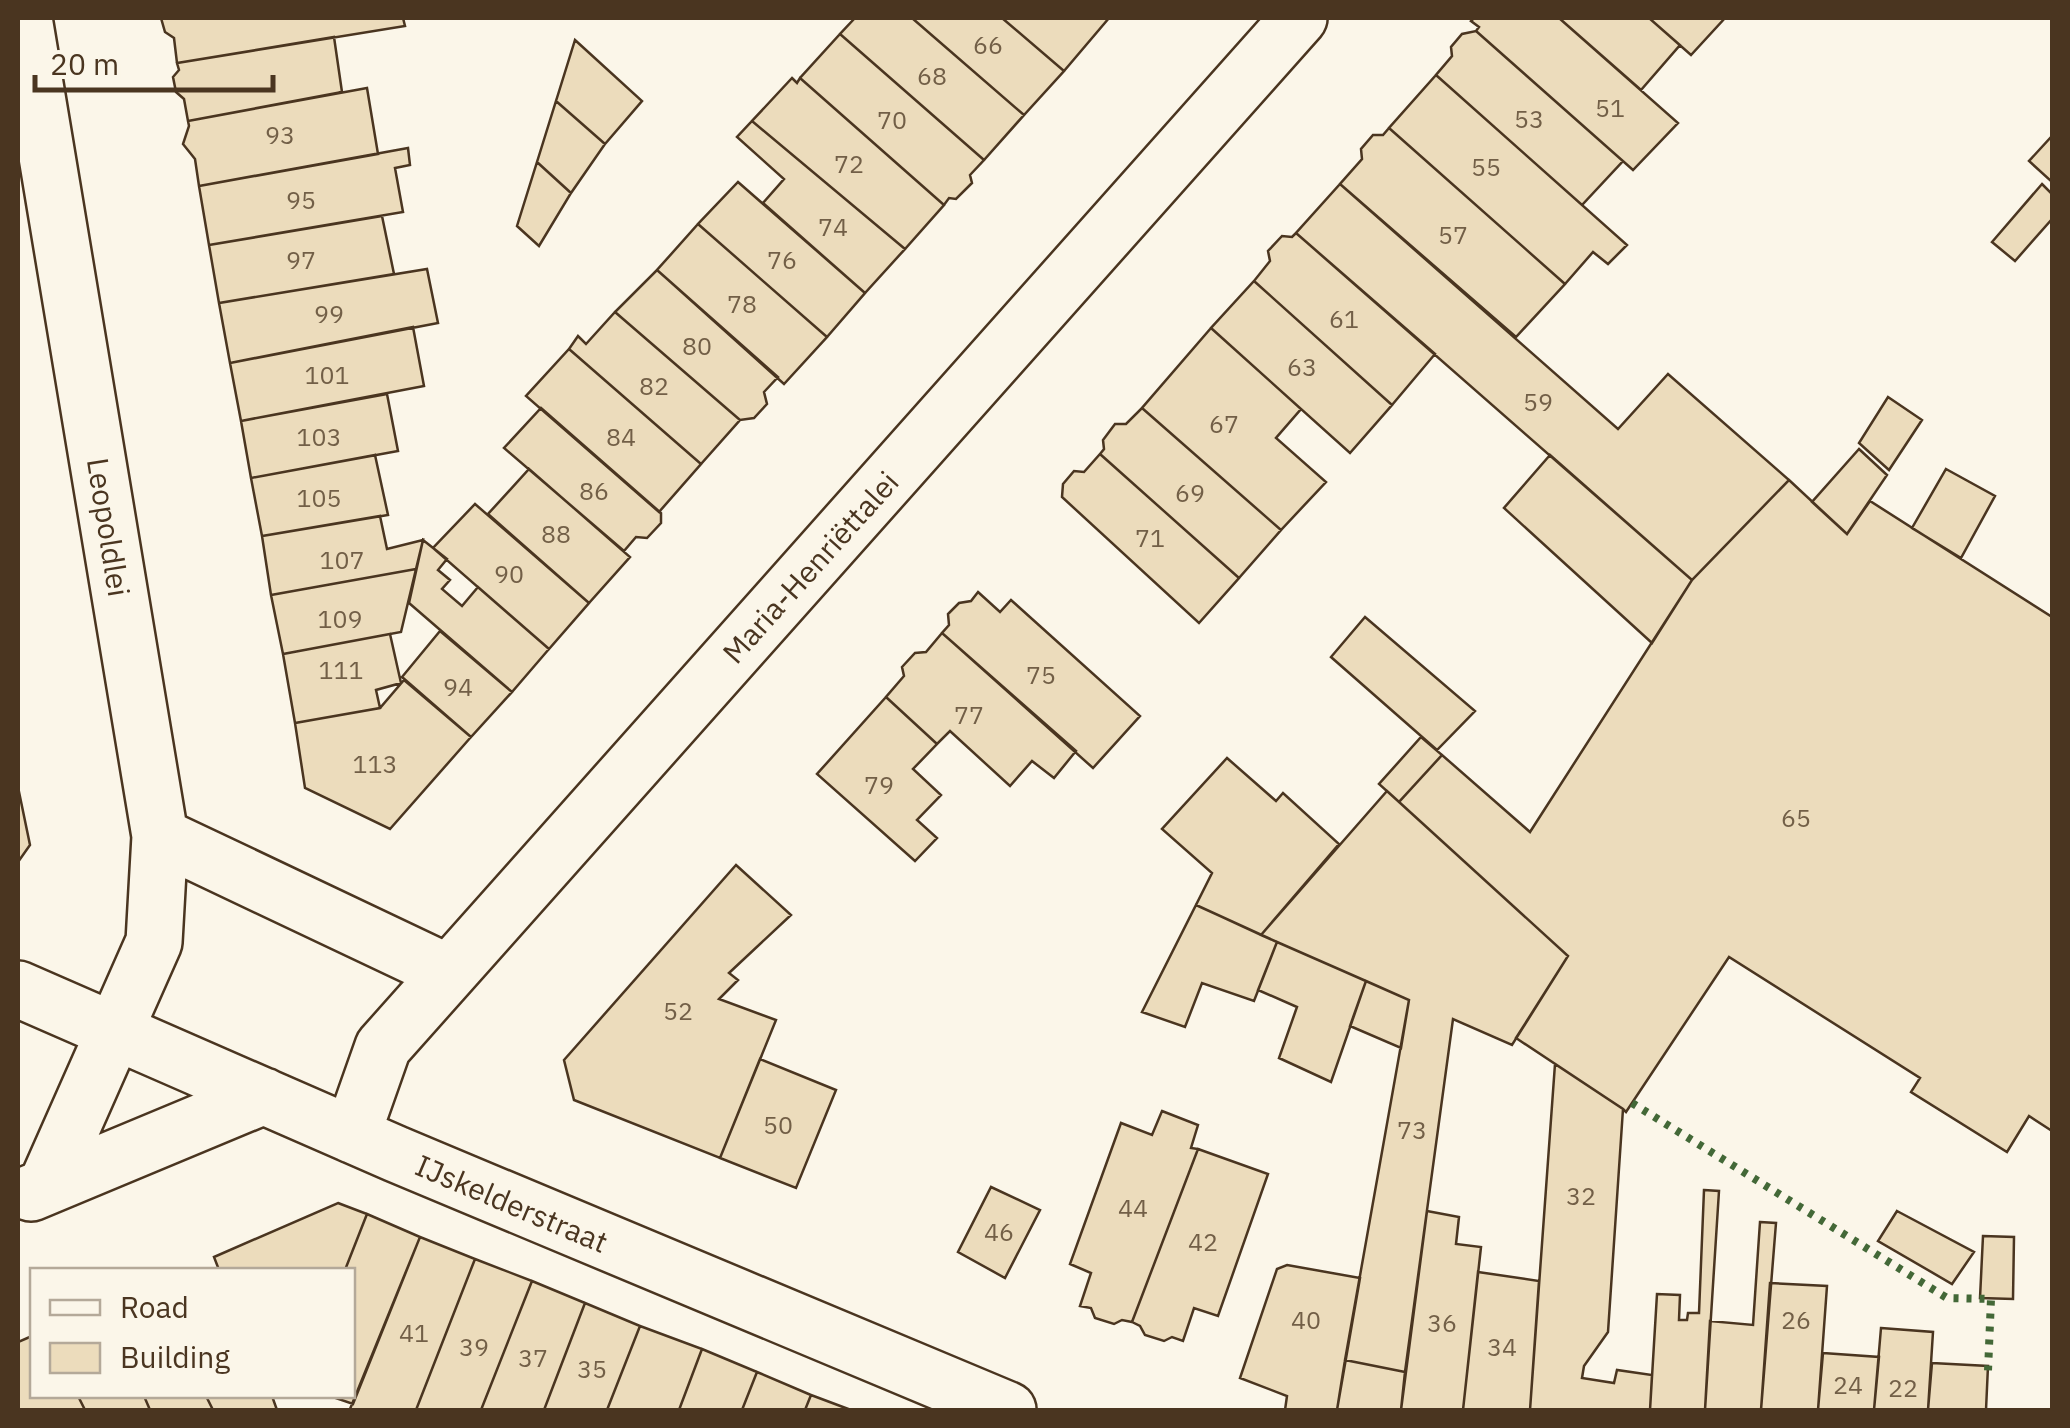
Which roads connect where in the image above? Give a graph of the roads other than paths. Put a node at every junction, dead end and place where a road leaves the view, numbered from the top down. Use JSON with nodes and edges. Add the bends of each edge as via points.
{"nodes":[{"id":1,"x":24,"y":18,"type":"edge"},
{"id":2,"x":1298,"y":18,"type":"edge"},
{"id":3,"x":160,"y":836,"type":"junction"},
{"id":4,"x":449,"y":973,"type":"junction"},
{"id":5,"x":18,"y":988,"type":"edge"},
{"id":6,"x":115,"y":1032,"type":"junction"},
{"id":7,"x":264,"y":1096,"type":"junction"},
{"id":8,"x":352,"y":1135,"type":"junction"},
{"id":9,"x":32,"y":1192,"type":"edge"},
{"id":10,"x":1008,"y":1410,"type":"edge"}],
"edges":[{"from":1,"to":3,"type":"street","name":"Leopoldlei"},
{"from":2,"to":4,"type":"street","name":"Maria-Henriëttalei"},
{"from":3,"to":4,"type":"street"},
{"from":3,"to":6,"type":"street","name":"Leopoldlei","via":[[154,942]]},
{"from":4,"to":8,"type":"street","name":"Maria-Henriëttalei","via":[[382,1048]]},
{"from":5,"to":6,"type":"street","name":"IJskelderstraat"},
{"from":6,"to":7,"type":"street","name":"IJskelderstraat"},
{"from":6,"to":9,"type":"street","name":"Leopoldlei"},
{"from":7,"to":8,"type":"street","name":"IJskelderstraat"},
{"from":7,"to":9,"type":"street"},
{"from":8,"to":10,"type":"street","name":"IJskelderstraat"}]}
